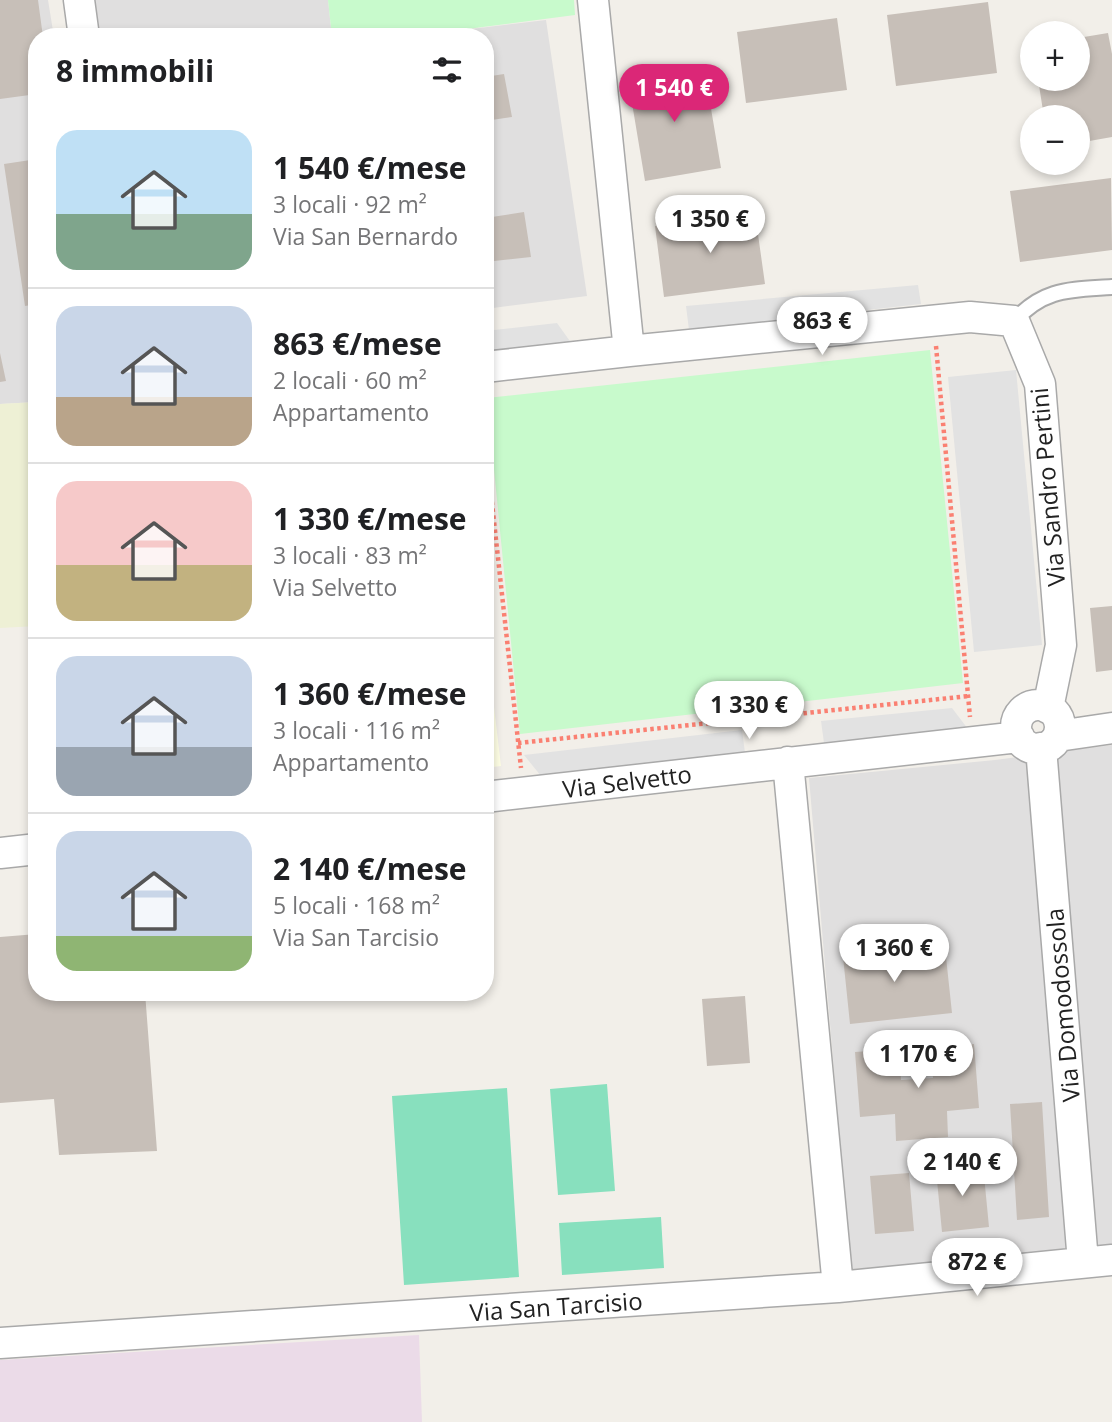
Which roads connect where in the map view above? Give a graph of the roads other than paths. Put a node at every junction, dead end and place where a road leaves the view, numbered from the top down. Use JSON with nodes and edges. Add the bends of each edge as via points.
{"nodes":[{"id":1,"x":79,"y":0,"type":"edge"},
{"id":2,"x":593,"y":0,"type":"edge"},
{"id":3,"x":83,"y":28,"type":"edge"},
{"id":4,"x":1112,"y":287,"type":"edge"},
{"id":5,"x":1014,"y":321,"type":"junction"},
{"id":6,"x":629,"y":351,"type":"junction"},
{"id":7,"x":494,"y":366,"type":"edge"},
{"id":8,"x":1048,"y":708,"type":"joint"},
{"id":9,"x":1112,"y":728,"type":"edge"},
{"id":10,"x":1039,"y":740,"type":"junction"},
{"id":11,"x":788,"y":762,"type":"junction"},
{"id":12,"x":494,"y":796,"type":"edge"},
{"id":13,"x":28,"y":850,"type":"edge"},
{"id":14,"x":0,"y":853,"type":"edge"},
{"id":15,"x":1098,"y":1261,"type":"edge"},
{"id":16,"x":838,"y":1287,"type":"junction"},
{"id":17,"x":0,"y":1343,"type":"edge"}],
"edges":[{"from":1,"to":3,"type":"street"},
{"from":2,"to":6,"type":"street"},
{"from":4,"to":5,"type":"lane","via":[[1056,291],[1029,305]]},
{"from":5,"to":6,"type":"street","via":[[970,317]]},
{"from":5,"to":8,"type":"street","name":"Via Sandro Pertini","via":[[1040,384],[1061,645]]},
{"from":6,"to":7,"type":"street"},
{"from":8,"to":10,"type":"street","name":"Via Domodossola","via":[[1058,718]]},
{"from":9,"to":10,"type":"street","name":"Via Selvetto"},
{"from":10,"to":11,"type":"street","name":"Via Selvetto","via":[[973,742]]},
{"from":10,"to":15,"type":"street","name":"Via Domodossola"},
{"from":11,"to":12,"type":"street","name":"Via Selvetto"},
{"from":11,"to":16,"type":"street"},
{"from":13,"to":14,"type":"street"},
{"from":15,"to":16,"type":"street","name":"Via San Tarcisio"},
{"from":16,"to":17,"type":"street","name":"Via San Tarcisio"}]}
